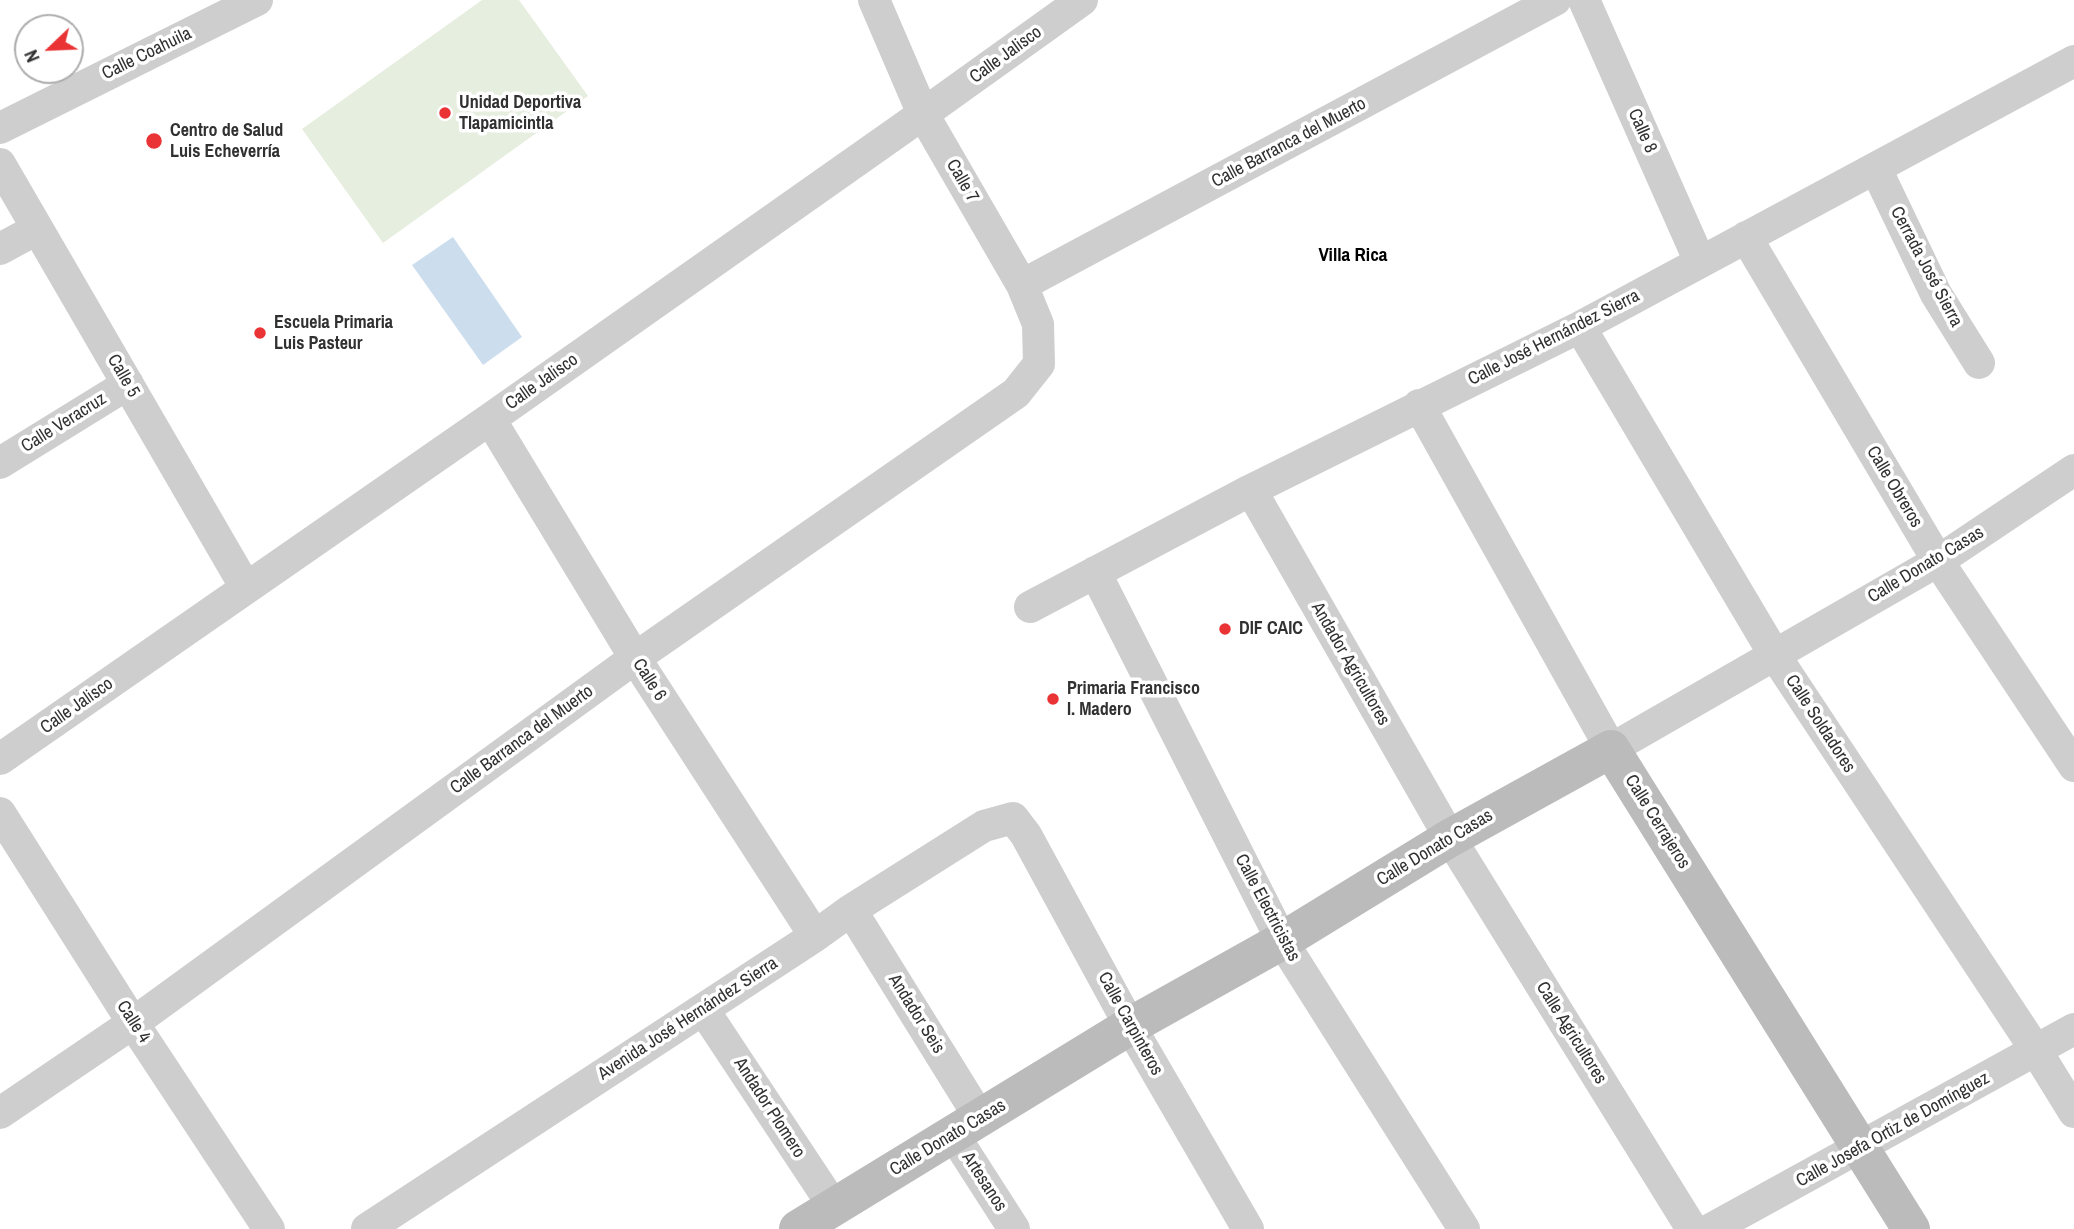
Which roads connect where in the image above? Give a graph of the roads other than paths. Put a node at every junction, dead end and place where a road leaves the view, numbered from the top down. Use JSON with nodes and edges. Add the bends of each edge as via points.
{"nodes":[{"id":1,"x":257,"y":0,"type":"edge"},
{"id":2,"x":874,"y":0,"type":"edge"},
{"id":3,"x":1082,"y":0,"type":"edge"},
{"id":4,"x":1555,"y":0,"type":"edge"},
{"id":5,"x":1584,"y":0,"type":"edge"},
{"id":6,"x":2074,"y":61,"type":"edge"},
{"id":7,"x":923,"y":114,"type":"junction"},
{"id":8,"x":0,"y":128,"type":"edge"},
{"id":9,"x":0,"y":164,"type":"edge"},
{"id":10,"x":1877,"y":169,"type":"junction"},
{"id":11,"x":37,"y":229,"type":"junction"},
{"id":12,"x":1746,"y":237,"type":"junction"},
{"id":13,"x":0,"y":249,"type":"edge"},
{"id":14,"x":1700,"y":262,"type":"junction"},
{"id":15,"x":1022,"y":285,"type":"junction"},
{"id":16,"x":1580,"y":327,"type":"junction"},
{"id":17,"x":1979,"y":363,"type":"dead end"},
{"id":18,"x":1039,"y":364,"type":"joint"},
{"id":19,"x":128,"y":384,"type":"junction"},
{"id":20,"x":1419,"y":405,"type":"junction"},
{"id":21,"x":490,"y":419,"type":"junction"},
{"id":22,"x":0,"y":463,"type":"edge"},
{"id":23,"x":2074,"y":470,"type":"edge"},
{"id":24,"x":1251,"y":490,"type":"junction"},
{"id":25,"x":1938,"y":561,"type":"junction"},
{"id":26,"x":1095,"y":572,"type":"junction"},
{"id":27,"x":246,"y":589,"type":"junction"},
{"id":28,"x":1030,"y":607,"type":"dead end"},
{"id":29,"x":1774,"y":654,"type":"junction"},
{"id":30,"x":635,"y":658,"type":"junction"},
{"id":31,"x":1611,"y":749,"type":"junction"},
{"id":32,"x":0,"y":759,"type":"edge"},
{"id":33,"x":2074,"y":766,"type":"edge"},
{"id":34,"x":0,"y":813,"type":"edge"},
{"id":35,"x":1013,"y":818,"type":"joint"},
{"id":36,"x":1450,"y":838,"type":"junction"},
{"id":37,"x":851,"y":910,"type":"junction"},
{"id":38,"x":815,"y":936,"type":"junction"},
{"id":39,"x":1282,"y":941,"type":"junction"},
{"id":40,"x":704,"y":1009,"type":"junction"},
{"id":41,"x":133,"y":1023,"type":"junction"},
{"id":42,"x":1129,"y":1026,"type":"junction"},
{"id":43,"x":2074,"y":1029,"type":"edge"},
{"id":44,"x":2037,"y":1052,"type":"junction"},
{"id":45,"x":2074,"y":1112,"type":"edge"},
{"id":46,"x":0,"y":1113,"type":"edge"},
{"id":47,"x":967,"y":1126,"type":"junction"},
{"id":48,"x":1861,"y":1148,"type":"junction"},
{"id":49,"x":834,"y":1207,"type":"junction"},
{"id":50,"x":269,"y":1229,"type":"edge"},
{"id":51,"x":367,"y":1229,"type":"edge"},
{"id":52,"x":798,"y":1229,"type":"edge"},
{"id":53,"x":1014,"y":1229,"type":"edge"},
{"id":54,"x":1248,"y":1229,"type":"edge"},
{"id":55,"x":1464,"y":1229,"type":"edge"},
{"id":56,"x":1692,"y":1229,"type":"edge"},
{"id":57,"x":1711,"y":1229,"type":"edge"},
{"id":58,"x":1911,"y":1229,"type":"edge"}],
"edges":[{"from":1,"to":8,"type":"street","name":"Calle Coahuila"},
{"from":2,"to":7,"type":"street","name":"Calle 7"},
{"from":3,"to":7,"type":"street","name":"Calle Jalisco"},
{"from":4,"to":15,"type":"street","name":"Calle Barranca del Muerto"},
{"from":5,"to":14,"type":"street","name":"Calle 8"},
{"from":6,"to":10,"type":"street","name":"Calle José Hernández Sierra"},
{"from":7,"to":15,"type":"street","name":"Calle 7"},
{"from":7,"to":21,"type":"street","name":"Calle Jalisco"},
{"from":9,"to":11,"type":"street","name":"Calle 5"},
{"from":10,"to":12,"type":"street","name":"Calle José Hernández Sierra"},
{"from":10,"to":17,"type":"street","name":"Cerrada José Sierra","via":[[1936,294]]},
{"from":11,"to":13,"type":"street"},
{"from":11,"to":19,"type":"street","name":"Calle 5"},
{"from":12,"to":14,"type":"street","name":"Calle José Hernández Sierra"},
{"from":12,"to":25,"type":"street","name":"Calle Obreros"},
{"from":14,"to":16,"type":"street","name":"Calle José Hernández Sierra"},
{"from":15,"to":18,"type":"street","name":"Calle 7","via":[[1038,324]]},
{"from":16,"to":20,"type":"street","name":"Calle José Hernández Sierra"},
{"from":16,"to":29,"type":"street","name":"Calle Soldadores"},
{"from":18,"to":30,"type":"street","name":"Calle Barranca del Muerto","via":[[1016,393]]},
{"from":19,"to":22,"type":"street","name":"Calle Veracruz"},
{"from":19,"to":27,"type":"street","name":"Calle 5"},
{"from":20,"to":24,"type":"street","name":"Calle José Hernández Sierra"},
{"from":20,"to":31,"type":"street","name":"Calle Cerrajeros"},
{"from":21,"to":27,"type":"street","name":"Calle Jalisco"},
{"from":21,"to":30,"type":"street","name":"Calle 6"},
{"from":23,"to":25,"type":"street","name":"Calle Donato Casas"},
{"from":24,"to":26,"type":"street","name":"Calle José Hernández Sierra"},
{"from":24,"to":36,"type":"street","name":"Andador Agricultores"},
{"from":25,"to":29,"type":"street","name":"Calle Donato Casas"},
{"from":25,"to":33,"type":"street","name":"Calle Obreros"},
{"from":26,"to":28,"type":"street","name":"Calle José Hernández Sierra"},
{"from":26,"to":39,"type":"street","name":"Calle Electricistas"},
{"from":27,"to":32,"type":"street","name":"Calle Jalisco"},
{"from":29,"to":31,"type":"street","name":"Calle Donato Casas"},
{"from":29,"to":44,"type":"street","name":"Calle Soldadores"},
{"from":30,"to":38,"type":"street","name":"Calle 6"},
{"from":30,"to":41,"type":"street","name":"Calle Barranca del Muerto"},
{"from":31,"to":36,"type":"street","name":"Calle Donato Casas"},
{"from":31,"to":48,"type":"street","name":"Calle Cerrajeros"},
{"from":34,"to":41,"type":"street","name":"Calle 4"},
{"from":35,"to":37,"type":"street","name":"Avenida José Hernández Sierra","via":[[984,826]]},
{"from":35,"to":42,"type":"street","name":"Calle Carpinteros"},
{"from":36,"to":39,"type":"street","name":"Calle Donato Casas"},
{"from":36,"to":56,"type":"street","name":"Calle Agricultores"},
{"from":37,"to":38,"type":"street","name":"Avenida José Hernández Sierra"},
{"from":37,"to":47,"type":"street","name":"Andador Seis"},
{"from":38,"to":40,"type":"street","name":"Avenida José Hernández Sierra"},
{"from":39,"to":42,"type":"street","name":"Calle Donato Casas"},
{"from":39,"to":55,"type":"street","name":"Calle Electricistas"},
{"from":40,"to":49,"type":"street","name":"Andador Plomero"},
{"from":40,"to":51,"type":"street","name":"Avenida José Hernández Sierra"},
{"from":41,"to":46,"type":"street","name":"Calle Barranca del Muerto"},
{"from":41,"to":50,"type":"street","name":"Calle 4"},
{"from":42,"to":47,"type":"street","name":"Calle Donato Casas"},
{"from":42,"to":54,"type":"street","name":"Calle Carpinteros"},
{"from":43,"to":44,"type":"street","name":"Calle Josefa Ortiz de Domínguez"},
{"from":44,"to":45,"type":"street","name":"Calle Soldadores"},
{"from":44,"to":48,"type":"street","name":"Calle Josefa Ortiz de Domínguez"},
{"from":47,"to":49,"type":"street","name":"Calle Donato Casas"},
{"from":47,"to":53,"type":"street","name":"Artesanos"},
{"from":48,"to":57,"type":"street","name":"Calle Josefa Ortiz de Domínguez"},
{"from":48,"to":58,"type":"street","name":"Calle Cerrajeros"},
{"from":49,"to":52,"type":"street","name":"Calle Donato Casas"}]}
